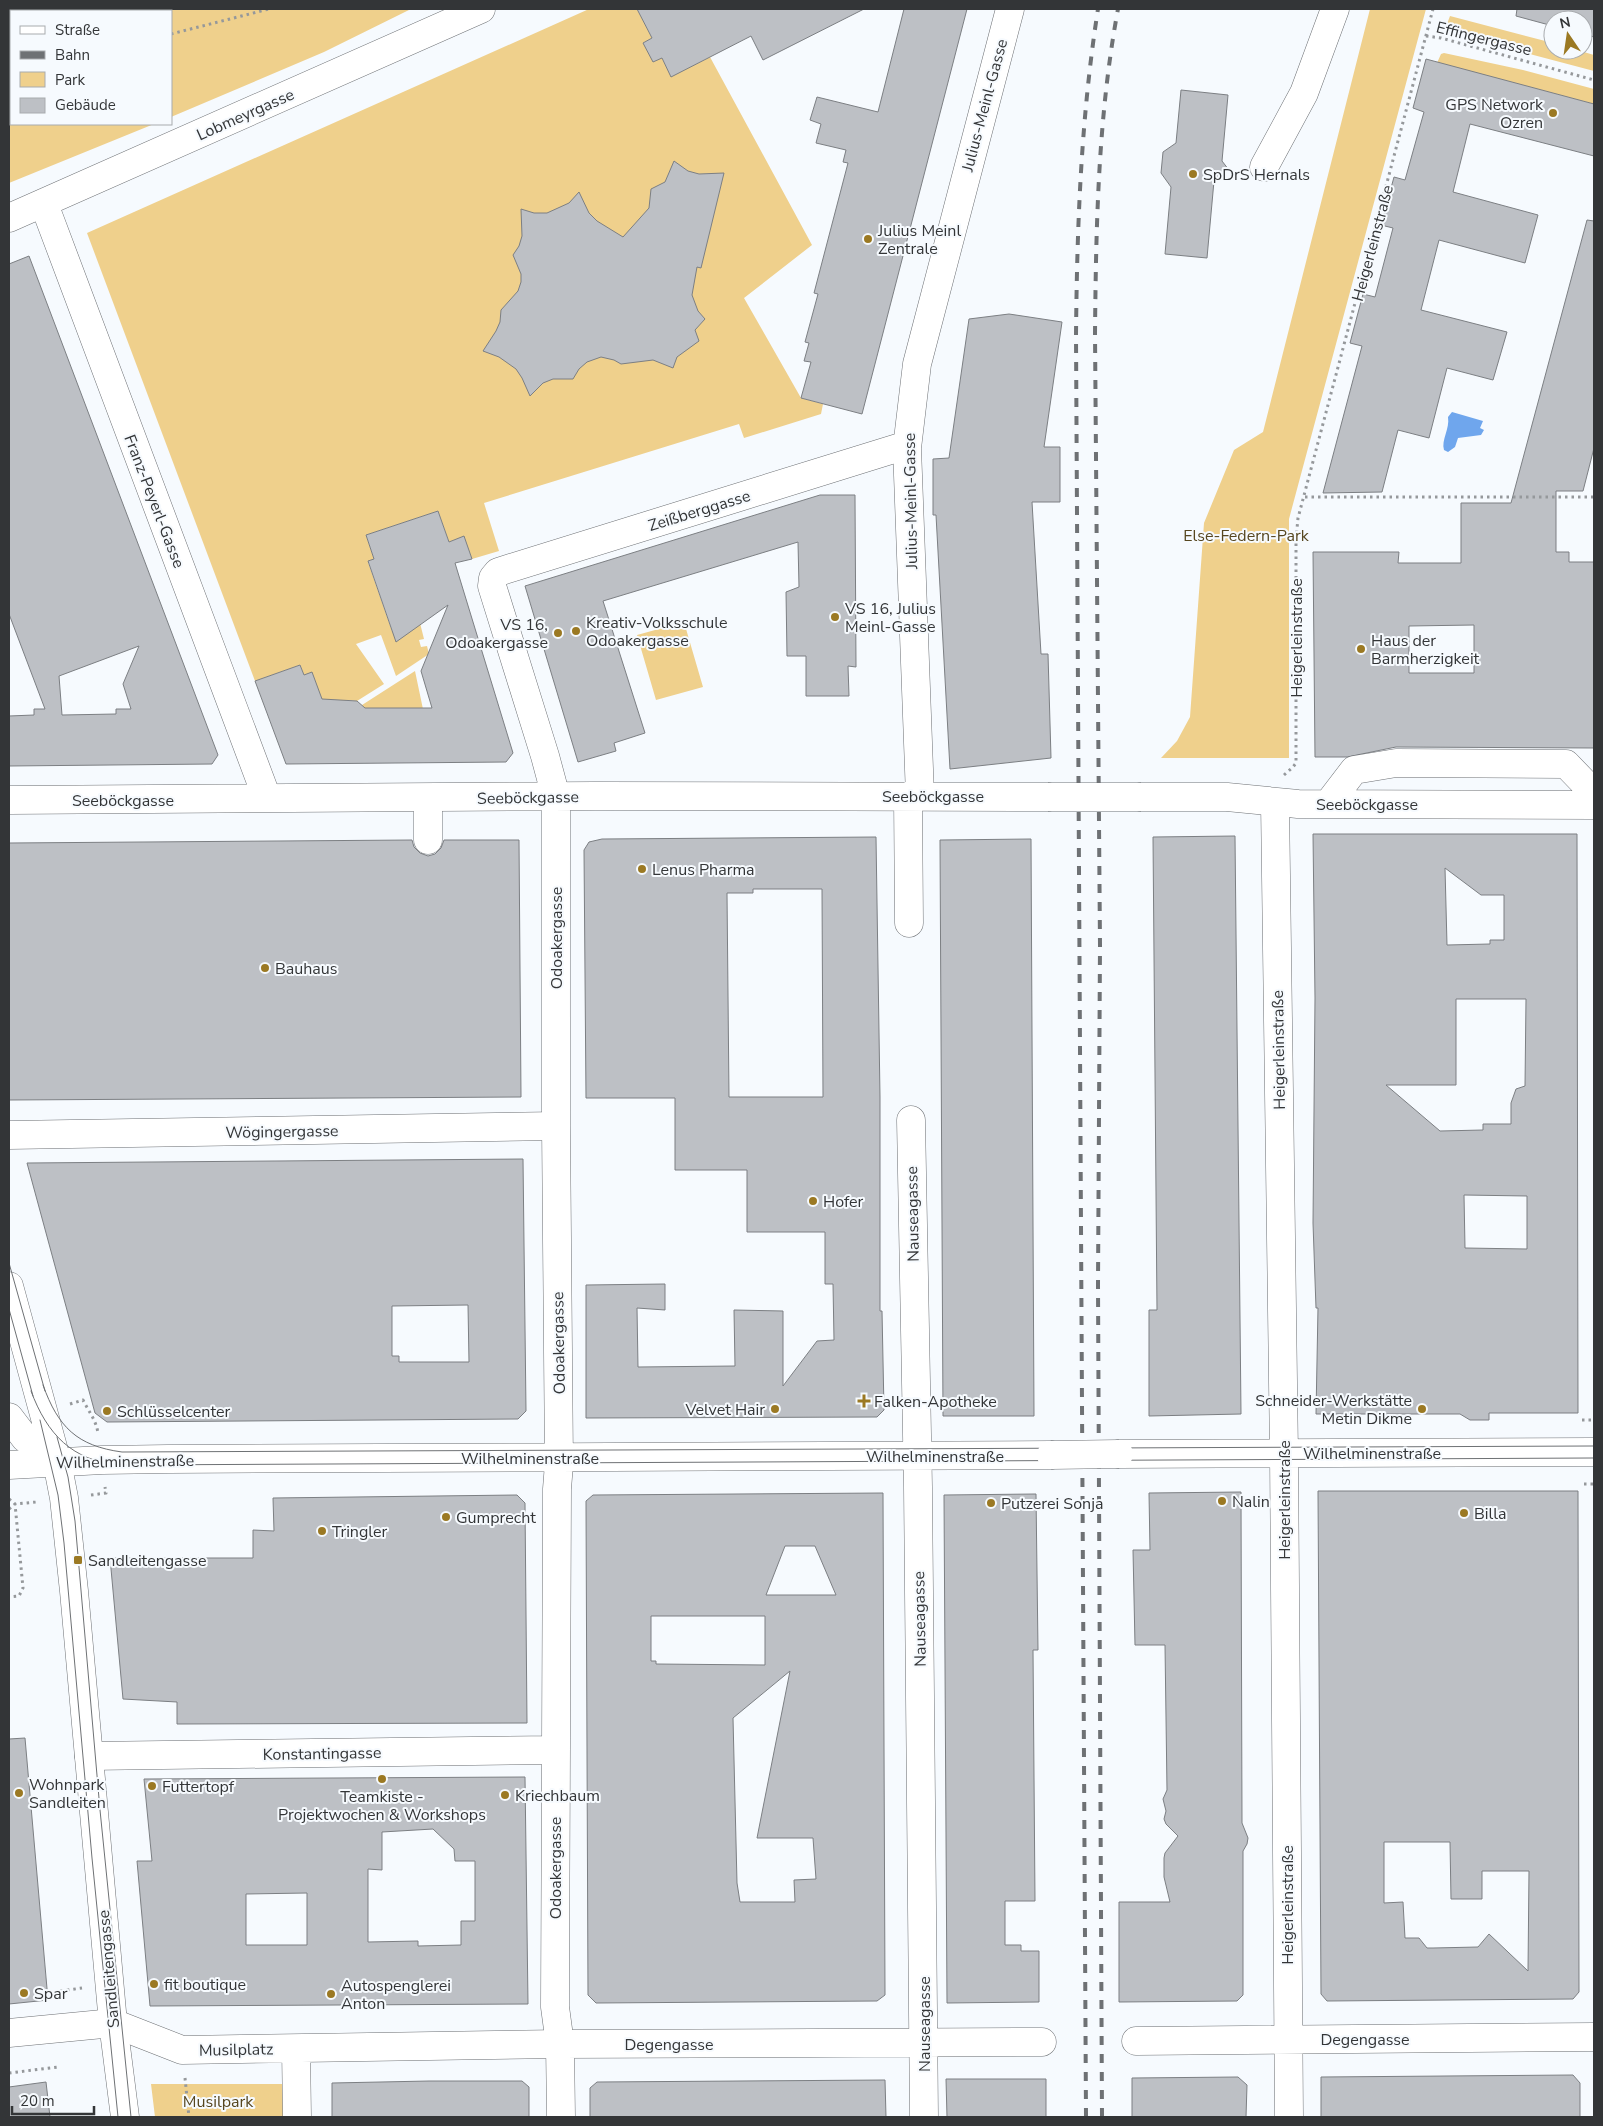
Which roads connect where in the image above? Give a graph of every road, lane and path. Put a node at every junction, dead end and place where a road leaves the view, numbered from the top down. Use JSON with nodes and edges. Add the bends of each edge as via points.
{"nodes":[{"id":1,"x":245,"y":9,"type":"edge"},
{"id":2,"x":269,"y":9,"type":"edge"},
{"id":3,"x":481,"y":9,"type":"edge"},
{"id":4,"x":1010,"y":9,"type":"edge"},
{"id":5,"x":1335,"y":9,"type":"edge"},
{"id":6,"x":1433,"y":9,"type":"edge"},
{"id":7,"x":244,"y":16,"type":"junction"},
{"id":8,"x":172,"y":34,"type":"edge"},
{"id":9,"x":1426,"y":36,"type":"junction"},
{"id":10,"x":1594,"y":80,"type":"edge"},
{"id":11,"x":1264,"y":167,"type":"dead end"},
{"id":12,"x":44,"y":204,"type":"junction"},
{"id":13,"x":9,"y":218,"type":"edge"},
{"id":14,"x":907,"y":445,"type":"junction"},
{"id":15,"x":1305,"y":497,"type":"junction"},
{"id":16,"x":1594,"y":497,"type":"edge"},
{"id":17,"x":493,"y":578,"type":"joint"},
{"id":18,"x":1594,"y":793,"type":"edge"},
{"id":19,"x":914,"y":796,"type":"junction"},
{"id":20,"x":556,"y":797,"type":"junction"},
{"id":21,"x":267,"y":798,"type":"junction"},
{"id":22,"x":428,"y":798,"type":"junction"},
{"id":23,"x":9,"y":800,"type":"edge"},
{"id":24,"x":1275,"y":802,"type":"junction"},
{"id":25,"x":1328,"y":804,"type":"junction"},
{"id":26,"x":1594,"y":805,"type":"edge"},
{"id":27,"x":428,"y":840,"type":"dead end"},
{"id":28,"x":908,"y":923,"type":"dead end"},
{"id":29,"x":911,"y":1120,"type":"dead end"},
{"id":30,"x":556,"y":1126,"type":"junction"},
{"id":31,"x":9,"y":1135,"type":"edge"},
{"id":32,"x":9,"y":1286,"type":"edge"},
{"id":33,"x":9,"y":1417,"type":"edge"},
{"id":34,"x":1582,"y":1420,"type":"dead end"},
{"id":35,"x":1594,"y":1420,"type":"edge"},
{"id":36,"x":1594,"y":1452,"type":"edge"},
{"id":37,"x":1284,"y":1454,"type":"junction"},
{"id":38,"x":917,"y":1456,"type":"junction"},
{"id":39,"x":559,"y":1458,"type":"junction"},
{"id":40,"x":57,"y":1462,"type":"junction"},
{"id":41,"x":9,"y":1465,"type":"edge"},
{"id":42,"x":1584,"y":1484,"type":"dead end"},
{"id":43,"x":1594,"y":1484,"type":"edge"},
{"id":44,"x":9,"y":1499,"type":"edge"},
{"id":45,"x":9,"y":1597,"type":"edge"},
{"id":46,"x":555,"y":1750,"type":"junction"},
{"id":47,"x":89,"y":1756,"type":"junction"},
{"id":48,"x":113,"y":2023,"type":"junction"},
{"id":49,"x":9,"y":2034,"type":"edge"},
{"id":50,"x":1594,"y":2037,"type":"edge"},
{"id":51,"x":1288,"y":2039,"type":"junction"},
{"id":52,"x":1136,"y":2041,"type":"dead end"},
{"id":53,"x":1042,"y":2042,"type":"dead end"},
{"id":54,"x":924,"y":2043,"type":"junction"},
{"id":55,"x":560,"y":2044,"type":"junction"},
{"id":56,"x":296,"y":2048,"type":"junction"},
{"id":57,"x":182,"y":2050,"type":"junction"},
{"id":58,"x":58,"y":2067,"type":"dead end"},
{"id":59,"x":9,"y":2074,"type":"edge"},
{"id":60,"x":125,"y":2117,"type":"edge"},
{"id":61,"x":189,"y":2117,"type":"edge"},
{"id":62,"x":297,"y":2117,"type":"edge"},
{"id":63,"x":561,"y":2117,"type":"edge"},
{"id":64,"x":924,"y":2117,"type":"edge"},
{"id":65,"x":1288,"y":2117,"type":"edge"}],
"edges":[{"from":1,"to":7,"type":"path"},
{"from":2,"to":7,"type":"path"},
{"from":3,"to":12,"type":"street","name":"Lobmeyrgasse"},
{"from":4,"to":14,"type":"street","name":"Julius-Meinl-Gasse","via":[[916,364]]},
{"from":5,"to":11,"type":"street","via":[[1304,93]]},
{"from":6,"to":9,"type":"path","name":"Heigerleinstraße"},
{"from":7,"to":8,"type":"path"},
{"from":9,"to":10,"type":"path","name":"Effingergasse"},
{"from":9,"to":15,"type":"path","name":"Heigerleinstraße"},
{"from":12,"to":13,"type":"street","name":"Lobmeyrgasse"},
{"from":12,"to":21,"type":"street","name":"Franz-Peyerl-Gasse"},
{"from":14,"to":17,"type":"street","name":"Zeißberggasse","via":[[498,572]]},
{"from":14,"to":19,"type":"street","name":"Julius-Meinl-Gasse"},
{"from":15,"to":16,"type":"path"},
{"from":15,"to":24,"type":"path","name":"Heigerleinstraße","via":[[1296,539],[1296,763],[1277,782]]},
{"from":17,"to":20,"type":"street","name":"Odoakergasse","via":[[492,586]]},
{"from":18,"to":25,"type":"street","via":[[1566,764],[1396,762],[1354,770]]},
{"from":19,"to":20,"type":"street","name":"Seeböckgasse"},
{"from":19,"to":24,"type":"street","name":"Seeböckgasse","bridge":true,"via":[[1227,797]]},
{"from":19,"to":28,"type":"street"},
{"from":20,"to":22,"type":"street","name":"Seeböckgasse"},
{"from":20,"to":30,"type":"street","name":"Odoakergasse"},
{"from":21,"to":22,"type":"street","name":"Seeböckgasse"},
{"from":21,"to":23,"type":"street","name":"Seeböckgasse"},
{"from":22,"to":27,"type":"street"},
{"from":24,"to":25,"type":"street","name":"Seeböckgasse"},
{"from":24,"to":37,"type":"street","name":"Heigerleinstraße"},
{"from":25,"to":26,"type":"street","name":"Seeböckgasse"},
{"from":29,"to":38,"type":"street","name":"Nauseagasse"},
{"from":30,"to":31,"type":"street","name":"Wögingergasse"},
{"from":30,"to":39,"type":"street","name":"Odoakergasse"},
{"from":32,"to":40,"type":"street","name":"Sandleitengasse"},
{"from":33,"to":40,"type":"street","via":[[25,1438]]},
{"from":34,"to":35,"type":"path"},
{"from":36,"to":37,"type":"street","name":"Wilhelminenstraße"},
{"from":37,"to":38,"type":"street","name":"Wilhelminenstraße","bridge":true},
{"from":37,"to":51,"type":"street","name":"Heigerleinstraße"},
{"from":38,"to":39,"type":"street","name":"Wilhelminenstraße"},
{"from":38,"to":54,"type":"street","name":"Nauseagasse"},
{"from":39,"to":40,"type":"street","name":"Wilhelminenstraße"},
{"from":39,"to":46,"type":"street","name":"Odoakergasse"},
{"from":40,"to":41,"type":"street","name":"Wilhelminenstraße"},
{"from":40,"to":47,"type":"street","name":"Sandleitengasse","via":[[66,1508]]},
{"from":42,"to":43,"type":"path"},
{"from":44,"to":45,"type":"path","via":[[15,1504],[23,1588],[19,1596]]},
{"from":46,"to":47,"type":"street","name":"Konstantingasse"},
{"from":46,"to":55,"type":"street","name":"Odoakergasse","via":[[555,2007]]},
{"from":47,"to":48,"type":"street","name":"Sandleitengasse"},
{"from":48,"to":49,"type":"street"},
{"from":48,"to":57,"type":"street","name":"Musilplatz"},
{"from":48,"to":60,"type":"street","name":"Sandleitengasse"},
{"from":50,"to":51,"type":"street","name":"Degengasse"},
{"from":51,"to":52,"type":"street","name":"Degengasse"},
{"from":51,"to":65,"type":"street","name":"Heigerleinstraße"},
{"from":53,"to":54,"type":"street","name":"Degengasse"},
{"from":54,"to":55,"type":"street","name":"Degengasse"},
{"from":54,"to":64,"type":"street","name":"Nauseagasse"},
{"from":55,"to":56,"type":"street","name":"Degengasse"},
{"from":55,"to":63,"type":"street","name":"Odoakergasse"},
{"from":56,"to":57,"type":"street","name":"Musilplatz"},
{"from":56,"to":62,"type":"street","name":"Musilplatz"},
{"from":57,"to":61,"type":"path"},
{"from":58,"to":59,"type":"path"}]}
